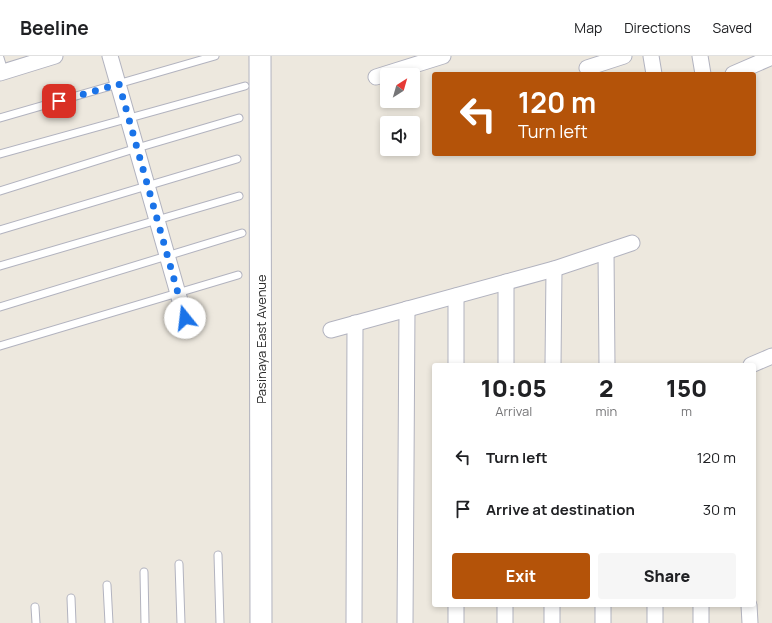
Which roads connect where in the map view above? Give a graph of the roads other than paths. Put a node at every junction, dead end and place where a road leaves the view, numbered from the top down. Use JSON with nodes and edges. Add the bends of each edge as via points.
{"nodes":[{"id":1,"x":55,"y":56,"type":"edge"},
{"id":2,"x":110,"y":56,"type":"edge"},
{"id":3,"x":215,"y":56,"type":"edge"},
{"id":4,"x":260,"y":56,"type":"edge"},
{"id":5,"x":443,"y":56,"type":"edge"},
{"id":6,"x":624,"y":56,"type":"edge"},
{"id":7,"x":651,"y":56,"type":"edge"},
{"id":8,"x":700,"y":56,"type":"edge"},
{"id":9,"x":772,"y":57,"type":"edge"},
{"id":10,"x":39,"y":58,"type":"edge"},
{"id":11,"x":754,"y":60,"type":"edge"},
{"id":12,"x":401,"y":62,"type":"edge"},
{"id":13,"x":1,"y":67,"type":"edge"},
{"id":14,"x":587,"y":68,"type":"dead end"},
{"id":15,"x":654,"y":72,"type":"edge"},
{"id":16,"x":703,"y":72,"type":"edge"},
{"id":17,"x":736,"y":72,"type":"edge"},
{"id":18,"x":376,"y":77,"type":"dead end"},
{"id":19,"x":119,"y":84,"type":"junction"},
{"id":20,"x":245,"y":86,"type":"dead end"},
{"id":21,"x":0,"y":118,"type":"edge"},
{"id":22,"x":128,"y":118,"type":"junction"},
{"id":23,"x":239,"y":118,"type":"dead end"},
{"id":24,"x":137,"y":148,"type":"junction"},
{"id":25,"x":0,"y":154,"type":"edge"},
{"id":26,"x":237,"y":159,"type":"dead end"},
{"id":27,"x":147,"y":186,"type":"junction"},
{"id":28,"x":0,"y":191,"type":"edge"},
{"id":29,"x":239,"y":196,"type":"dead end"},
{"id":30,"x":157,"y":220,"type":"junction"},
{"id":31,"x":0,"y":230,"type":"edge"},
{"id":32,"x":242,"y":233,"type":"dead end"},
{"id":33,"x":632,"y":243,"type":"dead end"},
{"id":34,"x":606,"y":252,"type":"junction"},
{"id":35,"x":167,"y":256,"type":"junction"},
{"id":36,"x":0,"y":266,"type":"edge"},
{"id":37,"x":554,"y":270,"type":"junction"},
{"id":38,"x":238,"y":275,"type":"dead end"},
{"id":39,"x":506,"y":282,"type":"junction"},
{"id":40,"x":178,"y":293,"type":"junction"},
{"id":41,"x":456,"y":296,"type":"junction"},
{"id":42,"x":0,"y":307,"type":"edge"},
{"id":43,"x":406,"y":309,"type":"junction"},
{"id":44,"x":185,"y":318,"type":"dead end"},
{"id":45,"x":355,"y":323,"type":"junction"},
{"id":46,"x":331,"y":330,"type":"dead end"},
{"id":47,"x":0,"y":346,"type":"edge"},
{"id":48,"x":772,"y":356,"type":"edge"},
{"id":49,"x":456,"y":363,"type":"edge"},
{"id":50,"x":506,"y":363,"type":"edge"},
{"id":51,"x":553,"y":363,"type":"edge"},
{"id":52,"x":607,"y":363,"type":"edge"},
{"id":53,"x":756,"y":363,"type":"edge"},
{"id":54,"x":218,"y":555,"type":"dead end"},
{"id":55,"x":179,"y":564,"type":"dead end"},
{"id":56,"x":144,"y":572,"type":"dead end"},
{"id":57,"x":107,"y":585,"type":"dead end"},
{"id":58,"x":71,"y":598,"type":"dead end"},
{"id":59,"x":35,"y":607,"type":"dead end"},
{"id":60,"x":456,"y":607,"type":"edge"},
{"id":61,"x":505,"y":607,"type":"edge"},
{"id":62,"x":552,"y":607,"type":"edge"},
{"id":63,"x":603,"y":607,"type":"edge"},
{"id":64,"x":655,"y":607,"type":"edge"},
{"id":65,"x":701,"y":607,"type":"edge"},
{"id":66,"x":749,"y":607,"type":"edge"},
{"id":67,"x":36,"y":623,"type":"edge"},
{"id":68,"x":72,"y":623,"type":"edge"},
{"id":69,"x":109,"y":623,"type":"edge"},
{"id":70,"x":145,"y":623,"type":"edge"},
{"id":71,"x":181,"y":623,"type":"edge"},
{"id":72,"x":220,"y":623,"type":"edge"},
{"id":73,"x":261,"y":623,"type":"edge"},
{"id":74,"x":354,"y":623,"type":"edge"},
{"id":75,"x":405,"y":623,"type":"edge"},
{"id":76,"x":456,"y":623,"type":"edge"},
{"id":77,"x":505,"y":623,"type":"edge"},
{"id":78,"x":552,"y":623,"type":"edge"},
{"id":79,"x":603,"y":623,"type":"edge"},
{"id":80,"x":655,"y":623,"type":"edge"},
{"id":81,"x":701,"y":623,"type":"edge"},
{"id":82,"x":750,"y":623,"type":"edge"}],
"edges":[{"from":1,"to":10,"type":"street"},
{"from":2,"to":19,"type":"street"},
{"from":3,"to":19,"type":"lane"},
{"from":4,"to":73,"type":"street","name":"Pasinaya East Avenue"},
{"from":5,"to":12,"type":"street"},
{"from":6,"to":14,"type":"street"},
{"from":7,"to":15,"type":"street"},
{"from":8,"to":16,"type":"street"},
{"from":9,"to":11,"type":"street"},
{"from":10,"to":13,"type":"street"},
{"from":11,"to":17,"type":"street"},
{"from":12,"to":18,"type":"street"},
{"from":19,"to":21,"type":"lane"},
{"from":19,"to":22,"type":"street"},
{"from":20,"to":22,"type":"lane"},
{"from":22,"to":24,"type":"street"},
{"from":22,"to":25,"type":"lane"},
{"from":23,"to":24,"type":"lane"},
{"from":24,"to":27,"type":"street"},
{"from":24,"to":28,"type":"lane"},
{"from":26,"to":27,"type":"lane"},
{"from":27,"to":30,"type":"street"},
{"from":27,"to":31,"type":"lane"},
{"from":29,"to":30,"type":"lane"},
{"from":30,"to":35,"type":"street"},
{"from":30,"to":36,"type":"lane"},
{"from":32,"to":35,"type":"lane"},
{"from":33,"to":34,"type":"street"},
{"from":34,"to":37,"type":"street"},
{"from":34,"to":52,"type":"street"},
{"from":35,"to":40,"type":"street"},
{"from":35,"to":42,"type":"lane"},
{"from":37,"to":39,"type":"street"},
{"from":37,"to":51,"type":"street"},
{"from":38,"to":40,"type":"lane"},
{"from":39,"to":41,"type":"street"},
{"from":39,"to":50,"type":"street"},
{"from":40,"to":44,"type":"street"},
{"from":40,"to":47,"type":"lane"},
{"from":41,"to":43,"type":"street"},
{"from":41,"to":49,"type":"street"},
{"from":43,"to":45,"type":"street"},
{"from":43,"to":75,"type":"street"},
{"from":45,"to":46,"type":"street"},
{"from":45,"to":74,"type":"street"},
{"from":48,"to":53,"type":"street"},
{"from":54,"to":72,"type":"lane"},
{"from":55,"to":71,"type":"lane"},
{"from":56,"to":70,"type":"lane"},
{"from":57,"to":69,"type":"lane"},
{"from":58,"to":68,"type":"lane"},
{"from":59,"to":67,"type":"lane"},
{"from":60,"to":76,"type":"street"},
{"from":61,"to":77,"type":"street"},
{"from":62,"to":78,"type":"street"},
{"from":63,"to":79,"type":"street"},
{"from":64,"to":80,"type":"street"},
{"from":65,"to":81,"type":"street"},
{"from":66,"to":82,"type":"street"}]}
